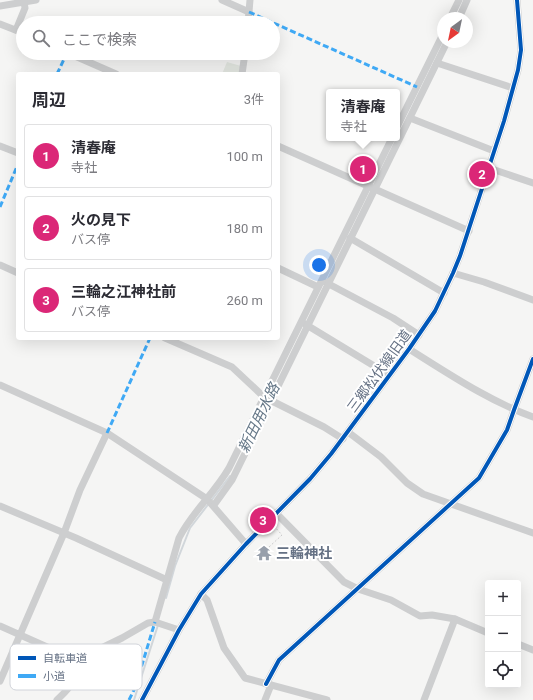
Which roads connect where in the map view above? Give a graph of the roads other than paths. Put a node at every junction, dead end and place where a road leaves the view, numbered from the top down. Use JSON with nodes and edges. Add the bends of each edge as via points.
{"nodes":[{"id":1,"x":36,"y":0,"type":"edge"},
{"id":2,"x":222,"y":0,"type":"edge"},
{"id":3,"x":250,"y":0,"type":"edge"},
{"id":4,"x":459,"y":0,"type":"edge"},
{"id":5,"x":468,"y":0,"type":"edge"},
{"id":6,"x":517,"y":0,"type":"edge"},
{"id":7,"x":24,"y":2,"type":"junction"},
{"id":8,"x":0,"y":6,"type":"edge"},
{"id":9,"x":249,"y":12,"type":"junction"},
{"id":10,"x":453,"y":12,"type":"edge"},
{"id":11,"x":462,"y":12,"type":"edge"},
{"id":12,"x":24,"y":16,"type":"edge"},
{"id":13,"x":249,"y":16,"type":"edge"},
{"id":14,"x":0,"y":24,"type":"edge"},
{"id":15,"x":16,"y":30,"type":"edge"},
{"id":16,"x":437,"y":46,"type":"edge"},
{"id":17,"x":444,"y":48,"type":"edge"},
{"id":18,"x":84,"y":60,"type":"edge"},
{"id":19,"x":244,"y":60,"type":"edge"},
{"id":20,"x":437,"y":63,"type":"junction"},
{"id":21,"x":111,"y":72,"type":"edge"},
{"id":22,"x":242,"y":72,"type":"edge"},
{"id":23,"x":513,"y":88,"type":"junction"},
{"id":24,"x":410,"y":118,"type":"junction"},
{"id":25,"x":400,"y":121,"type":"edge"},
{"id":26,"x":400,"y":136,"type":"edge"},
{"id":27,"x":391,"y":141,"type":"edge"},
{"id":28,"x":397,"y":141,"type":"edge"},
{"id":29,"x":0,"y":146,"type":"edge"},
{"id":30,"x":280,"y":147,"type":"edge"},
{"id":31,"x":494,"y":151,"type":"junction"},
{"id":32,"x":16,"y":152,"type":"edge"},
{"id":33,"x":489,"y":168,"type":"junction"},
{"id":34,"x":533,"y":184,"type":"edge"},
{"id":35,"x":372,"y":187,"type":"junction"},
{"id":36,"x":469,"y":231,"type":"junction"},
{"id":37,"x":350,"y":238,"type":"junction"},
{"id":38,"x":0,"y":265,"type":"edge"},
{"id":39,"x":280,"y":269,"type":"edge"},
{"id":40,"x":16,"y":272,"type":"edge"},
{"id":41,"x":453,"y":273,"type":"junction"},
{"id":42,"x":320,"y":284,"type":"junction"},
{"id":43,"x":329,"y":284,"type":"junction"},
{"id":44,"x":444,"y":294,"type":"junction"},
{"id":45,"x":533,"y":300,"type":"edge"},
{"id":46,"x":305,"y":323,"type":"junction"},
{"id":47,"x":419,"y":335,"type":"junction"},
{"id":48,"x":170,"y":340,"type":"edge"},
{"id":49,"x":409,"y":349,"type":"junction"},
{"id":50,"x":288,"y":358,"type":"junction"},
{"id":51,"x":533,"y":359,"type":"edge"},
{"id":52,"x":389,"y":375,"type":"junction"},
{"id":53,"x":0,"y":385,"type":"edge"},
{"id":54,"x":264,"y":396,"type":"junction"},
{"id":55,"x":272,"y":400,"type":"junction"},
{"id":56,"x":514,"y":410,"type":"junction"},
{"id":57,"x":533,"y":417,"type":"edge"},
{"id":58,"x":348,"y":432,"type":"junction"},
{"id":59,"x":107,"y":433,"type":"junction"},
{"id":60,"x":343,"y":439,"type":"junction"},
{"id":61,"x":207,"y":499,"type":"junction"},
{"id":62,"x":450,"y":504,"type":"junction"},
{"id":63,"x":214,"y":505,"type":"junction"},
{"id":64,"x":0,"y":506,"type":"edge"},
{"id":65,"x":276,"y":513,"type":"junction"},
{"id":66,"x":64,"y":533,"type":"junction"},
{"id":67,"x":533,"y":533,"type":"edge"},
{"id":68,"x":246,"y":544,"type":"junction"},
{"id":69,"x":167,"y":580,"type":"junction"},
{"id":70,"x":358,"y":589,"type":"junction"},
{"id":71,"x":201,"y":594,"type":"junction"},
{"id":72,"x":455,"y":619,"type":"junction"},
{"id":73,"x":158,"y":623,"type":"junction"},
{"id":74,"x":0,"y":626,"type":"edge"},
{"id":75,"x":179,"y":630,"type":"junction"},
{"id":76,"x":485,"y":632,"type":"edge"},
{"id":77,"x":20,"y":634,"type":"junction"},
{"id":78,"x":16,"y":644,"type":"edge"},
{"id":79,"x":42,"y":644,"type":"edge"},
{"id":80,"x":110,"y":644,"type":"edge"},
{"id":81,"x":521,"y":645,"type":"edge"},
{"id":82,"x":533,"y":650,"type":"edge"},
{"id":83,"x":10,"y":658,"type":"edge"},
{"id":84,"x":0,"y":681,"type":"edge"},
{"id":85,"x":269,"y":684,"type":"junction"},
{"id":86,"x":67,"y":690,"type":"edge"},
{"id":87,"x":57,"y":700,"type":"edge"},
{"id":88,"x":142,"y":700,"type":"edge"},
{"id":89,"x":265,"y":700,"type":"edge"},
{"id":90,"x":327,"y":700,"type":"edge"},
{"id":91,"x":424,"y":700,"type":"edge"}],
"edges":[{"from":1,"to":7,"type":"street"},
{"from":2,"to":9,"type":"street"},
{"from":3,"to":9,"type":"street"},
{"from":4,"to":10,"type":"street"},
{"from":5,"to":11,"type":"street"},
{"from":6,"to":23,"type":"street","name":"三郷松伏線旧道","via":[[521,50]]},
{"from":7,"to":8,"type":"street"},
{"from":7,"to":12,"type":"street","via":[[26,8]]},
{"from":9,"to":13,"type":"street"},
{"from":14,"to":15,"type":"street"},
{"from":16,"to":25,"type":"street"},
{"from":17,"to":20,"type":"street"},
{"from":18,"to":21,"type":"street"},
{"from":19,"to":22,"type":"street"},
{"from":20,"to":23,"type":"street"},
{"from":20,"to":24,"type":"street"},
{"from":23,"to":31,"type":"street","name":"三郷松伏線旧道"},
{"from":24,"to":26,"type":"street"},
{"from":24,"to":31,"type":"street"},
{"from":27,"to":35,"type":"street"},
{"from":28,"to":35,"type":"street"},
{"from":29,"to":32,"type":"street"},
{"from":30,"to":35,"type":"street"},
{"from":31,"to":33,"type":"street","name":"三郷松伏線旧道"},
{"from":33,"to":34,"type":"street"},
{"from":33,"to":36,"type":"street","name":"三郷松伏線旧道"},
{"from":35,"to":36,"type":"street"},
{"from":35,"to":37,"type":"street"},
{"from":35,"to":42,"type":"street"},
{"from":36,"to":41,"type":"street","name":"三郷松伏線旧道"},
{"from":37,"to":43,"type":"street"},
{"from":37,"to":44,"type":"street"},
{"from":38,"to":40,"type":"street"},
{"from":39,"to":42,"type":"street"},
{"from":41,"to":44,"type":"street","name":"三郷松伏線旧道"},
{"from":41,"to":45,"type":"street"},
{"from":42,"to":43,"type":"street"},
{"from":42,"to":46,"type":"street"},
{"from":43,"to":46,"type":"street"},
{"from":43,"to":47,"type":"street"},
{"from":44,"to":47,"type":"street","name":"三郷松伏線旧道"},
{"from":46,"to":50,"type":"street"},
{"from":46,"to":52,"type":"street"},
{"from":47,"to":49,"type":"street","name":"三郷松伏線旧道"},
{"from":48,"to":54,"type":"street","via":[[232,367]]},
{"from":49,"to":52,"type":"street","name":"三郷松伏線旧道"},
{"from":49,"to":56,"type":"street"},
{"from":50,"to":54,"type":"street"},
{"from":50,"to":55,"type":"street"},
{"from":51,"to":56,"type":"street"},
{"from":52,"to":58,"type":"street","name":"三郷松伏線旧道"},
{"from":53,"to":59,"type":"street"},
{"from":54,"to":55,"type":"street"},
{"from":54,"to":61,"type":"street","via":[[225,474]]},
{"from":55,"to":60,"type":"street"},
{"from":55,"to":63,"type":"street","via":[[232,480]]},
{"from":56,"to":57,"type":"street"},
{"from":56,"to":62,"type":"street","via":[[507,430],[479,478]]},
{"from":58,"to":60,"type":"street","name":"三郷松伏線旧道"},
{"from":58,"to":62,"type":"street","via":[[381,457],[407,483],[423,494]]},
{"from":59,"to":61,"type":"street"},
{"from":59,"to":66,"type":"street","via":[[80,490]]},
{"from":60,"to":65,"type":"street","name":"三郷松伏線旧道","via":[[316,472]]},
{"from":61,"to":63,"type":"street"},
{"from":61,"to":69,"type":"street","via":[[179,538]]},
{"from":62,"to":67,"type":"street"},
{"from":62,"to":70,"type":"street"},
{"from":63,"to":68,"type":"street"},
{"from":64,"to":66,"type":"street"},
{"from":65,"to":68,"type":"street","name":"三郷松伏線旧道"},
{"from":65,"to":70,"type":"street","via":[[344,582]]},
{"from":66,"to":69,"type":"street"},
{"from":66,"to":77,"type":"street"},
{"from":68,"to":71,"type":"street","name":"三郷松伏線旧道"},
{"from":69,"to":73,"type":"street"},
{"from":70,"to":72,"type":"street","via":[[391,600],[420,616],[432,615]]},
{"from":70,"to":85,"type":"street","via":[[279,660]]},
{"from":71,"to":75,"type":"street","name":"三郷松伏線旧道"},
{"from":71,"to":85,"type":"street","via":[[207,600],[224,648],[245,678]]},
{"from":72,"to":76,"type":"street"},
{"from":72,"to":91,"type":"street"},
{"from":73,"to":75,"type":"street"},
{"from":73,"to":80,"type":"street","via":[[148,623]]},
{"from":74,"to":77,"type":"street"},
{"from":75,"to":88,"type":"street","name":"三郷松伏線旧道"},
{"from":77,"to":78,"type":"street"},
{"from":77,"to":79,"type":"street"},
{"from":81,"to":82,"type":"street"},
{"from":83,"to":84,"type":"street"},
{"from":85,"to":89,"type":"street"},
{"from":85,"to":90,"type":"street"},
{"from":86,"to":87,"type":"street"}]}
